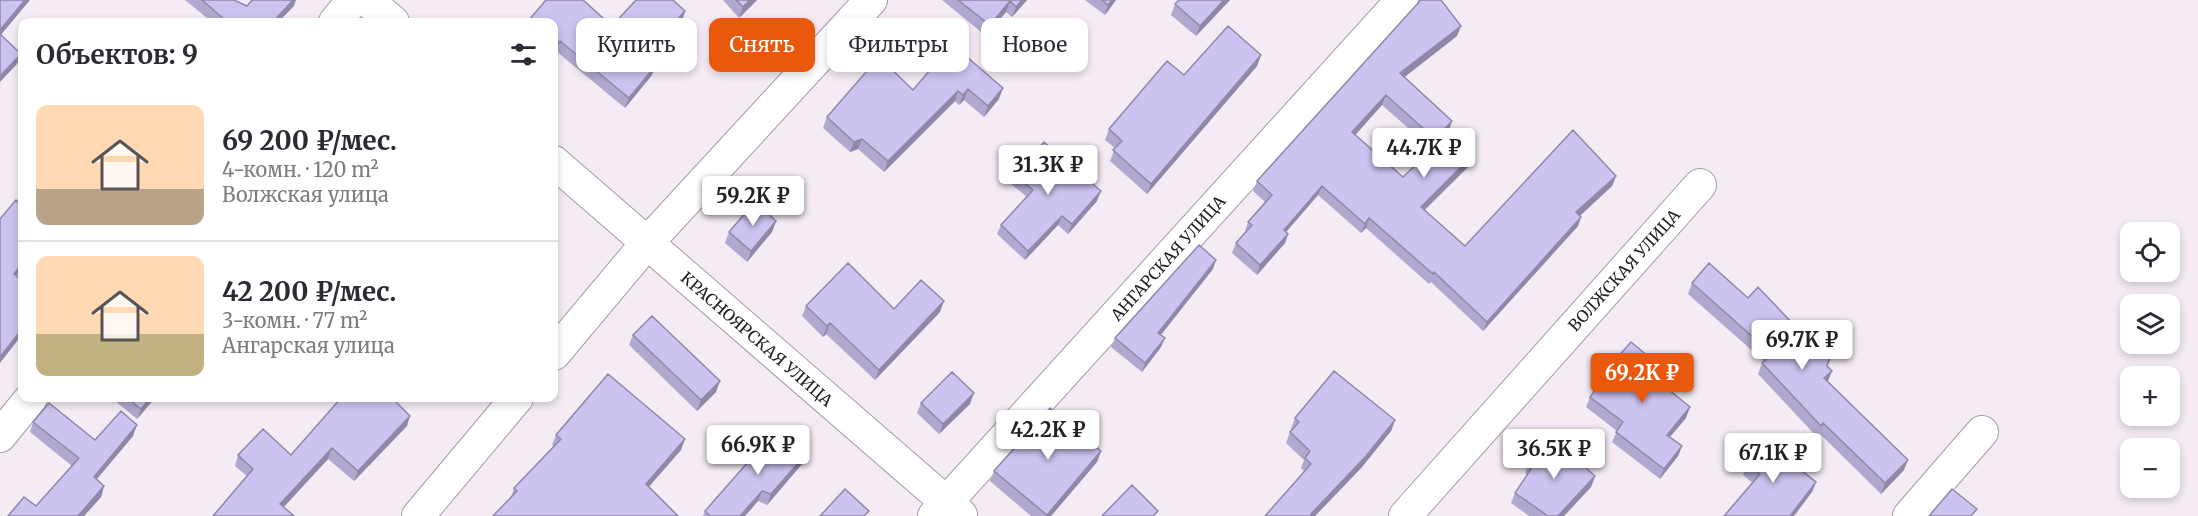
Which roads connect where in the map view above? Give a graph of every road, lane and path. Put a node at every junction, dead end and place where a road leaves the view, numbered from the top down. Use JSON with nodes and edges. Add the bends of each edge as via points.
{"nodes":[{"id":1,"x":353,"y":0,"type":"edge"},
{"id":2,"x":367,"y":0,"type":"edge"},
{"id":3,"x":871,"y":0,"type":"edge"},
{"id":4,"x":1402,"y":0,"type":"edge"},
{"id":5,"x":338,"y":18,"type":"edge"},
{"id":6,"x":388,"y":18,"type":"edge"},
{"id":7,"x":558,"y":165,"type":"edge"},
{"id":8,"x":1700,"y":185,"type":"dead end"},
{"id":9,"x":647,"y":243,"type":"junction"},
{"id":10,"x":558,"y":349,"type":"edge"},
{"id":11,"x":28,"y":402,"type":"edge"},
{"id":12,"x":514,"y":402,"type":"edge"},
{"id":13,"x":1982,"y":432,"type":"dead end"},
{"id":14,"x":0,"y":436,"type":"edge"},
{"id":15,"x":947,"y":512,"type":"edge"},
{"id":16,"x":418,"y":516,"type":"edge"},
{"id":17,"x":1404,"y":516,"type":"edge"},
{"id":18,"x":1909,"y":516,"type":"edge"}],
"edges":[{"from":1,"to":5,"type":"street"},
{"from":2,"to":6,"type":"street"},
{"from":3,"to":9,"type":"street"},
{"from":4,"to":15,"type":"street","name":"АНГАРСКАЯ УЛИЦА"},
{"from":7,"to":9,"type":"street","name":"КРАСНОЯРСКАЯ УЛИЦА"},
{"from":8,"to":17,"type":"street","name":"ВОЛЖСКАЯ УЛИЦА"},
{"from":9,"to":10,"type":"street"},
{"from":9,"to":15,"type":"street","name":"КРАСНОЯРСКАЯ УЛИЦА"},
{"from":11,"to":14,"type":"street"},
{"from":12,"to":16,"type":"street"},
{"from":13,"to":18,"type":"street"}]}
